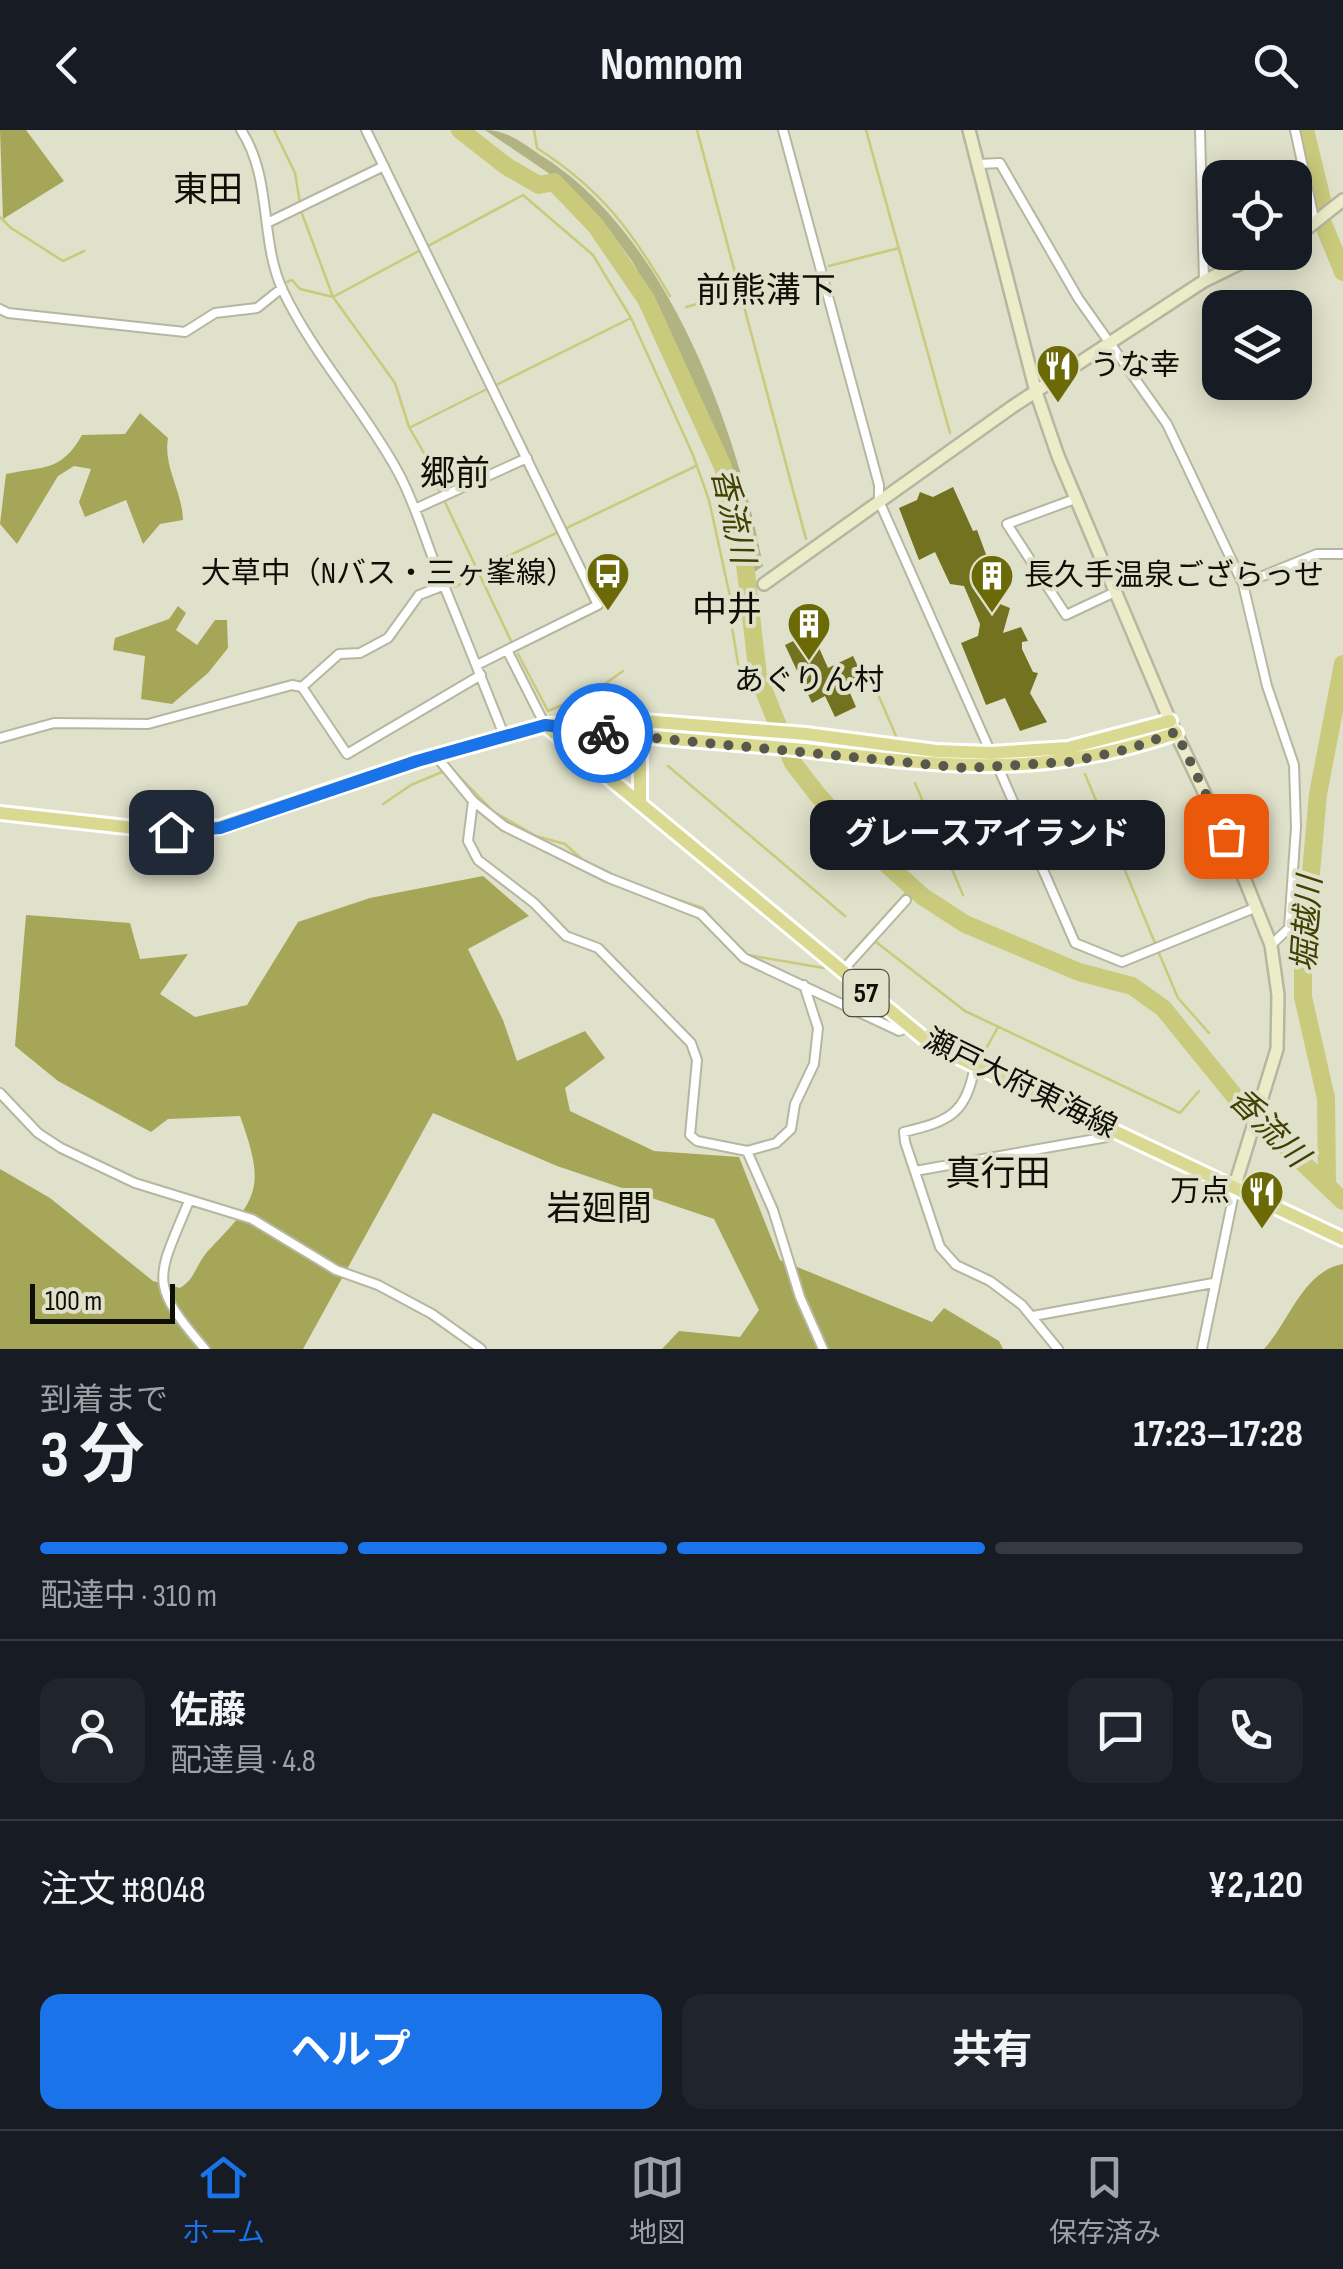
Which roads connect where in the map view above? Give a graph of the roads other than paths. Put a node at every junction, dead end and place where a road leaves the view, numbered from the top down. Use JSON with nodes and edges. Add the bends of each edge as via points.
{"nodes":[{"id":1,"x":240,"y":130,"type":"edge"},
{"id":2,"x":366,"y":130,"type":"edge"},
{"id":3,"x":782,"y":130,"type":"edge"},
{"id":4,"x":969,"y":130,"type":"edge"},
{"id":5,"x":1200,"y":130,"type":"edge"},
{"id":6,"x":1295,"y":130,"type":"edge"},
{"id":7,"x":979,"y":164,"type":"junction"},
{"id":8,"x":384,"y":166,"type":"junction"},
{"id":9,"x":1339,"y":204,"type":"edge"},
{"id":10,"x":267,"y":223,"type":"junction"},
{"id":11,"x":1315,"y":224,"type":"junction"},
{"id":12,"x":1312,"y":226,"type":"edge"},
{"id":13,"x":1226,"y":270,"type":"edge"},
{"id":14,"x":1204,"y":281,"type":"junction"},
{"id":15,"x":282,"y":288,"type":"junction"},
{"id":16,"x":0,"y":309,"type":"edge"},
{"id":17,"x":1107,"y":344,"type":"junction"},
{"id":18,"x":1036,"y":392,"type":"junction"},
{"id":19,"x":527,"y":458,"type":"junction"},
{"id":20,"x":1075,"y":499,"type":"junction"},
{"id":21,"x":880,"y":501,"type":"junction"},
{"id":22,"x":415,"y":509,"type":"junction"},
{"id":23,"x":1343,"y":554,"type":"edge"},
{"id":24,"x":764,"y":584,"type":"dead end"},
{"id":25,"x":1243,"y":584,"type":"junction"},
{"id":26,"x":445,"y":585,"type":"junction"},
{"id":27,"x":1116,"y":592,"type":"junction"},
{"id":28,"x":507,"y":650,"type":"junction"},
{"id":29,"x":477,"y":665,"type":"junction"},
{"id":30,"x":481,"y":675,"type":"junction"},
{"id":31,"x":302,"y":687,"type":"junction"},
{"id":32,"x":545,"y":725,"type":"junction"},
{"id":33,"x":1173,"y":727,"type":"junction"},
{"id":34,"x":504,"y":734,"type":"junction"},
{"id":35,"x":640,"y":737,"type":"junction"},
{"id":36,"x":0,"y":738,"type":"edge"},
{"id":37,"x":991,"y":753,"type":"junction"},
{"id":38,"x":436,"y":756,"type":"junction"},
{"id":39,"x":998,"y":767,"type":"junction"},
{"id":40,"x":473,"y":801,"type":"junction"},
{"id":41,"x":640,"y":802,"type":"junction"},
{"id":42,"x":0,"y":813,"type":"edge"},
{"id":43,"x":906,"y":900,"type":"dead end"},
{"id":44,"x":1257,"y":906,"type":"junction"},
{"id":45,"x":1271,"y":944,"type":"junction"},
{"id":46,"x":841,"y":972,"type":"junction"},
{"id":47,"x":804,"y":985,"type":"junction"},
{"id":48,"x":907,"y":1028,"type":"junction"},
{"id":49,"x":975,"y":1065,"type":"junction"},
{"id":50,"x":0,"y":1093,"type":"edge"},
{"id":51,"x":1116,"y":1132,"type":"junction"},
{"id":52,"x":748,"y":1150,"type":"junction"},
{"id":53,"x":914,"y":1172,"type":"junction"},
{"id":54,"x":1235,"y":1185,"type":"junction"},
{"id":55,"x":188,"y":1201,"type":"junction"},
{"id":56,"x":1343,"y":1238,"type":"edge"},
{"id":57,"x":1213,"y":1282,"type":"junction"},
{"id":58,"x":1033,"y":1316,"type":"junction"},
{"id":59,"x":206,"y":1349,"type":"edge"},
{"id":60,"x":481,"y":1349,"type":"edge"},
{"id":61,"x":824,"y":1349,"type":"edge"},
{"id":62,"x":1058,"y":1349,"type":"edge"},
{"id":63,"x":1202,"y":1349,"type":"edge"}],
"edges":[{"from":1,"to":10,"type":"street","via":[[261,177]]},
{"from":2,"to":8,"type":"street"},
{"from":3,"to":21,"type":"street"},
{"from":4,"to":7,"type":"main road"},
{"from":5,"to":14,"type":"street"},
{"from":6,"to":11,"type":"street"},
{"from":7,"to":17,"type":"street","via":[[1000,163]]},
{"from":7,"to":18,"type":"main road"},
{"from":8,"to":10,"type":"street"},
{"from":8,"to":19,"type":"street"},
{"from":9,"to":11,"type":"main road"},
{"from":10,"to":15,"type":"street"},
{"from":11,"to":12,"type":"main road"},
{"from":13,"to":14,"type":"main road"},
{"from":14,"to":17,"type":"main road"},
{"from":15,"to":16,"type":"street","via":[[258,308],[215,314],[184,332]]},
{"from":15,"to":22,"type":"street","via":[[386,449]]},
{"from":17,"to":18,"type":"main road"},
{"from":17,"to":25,"type":"street","via":[[1168,424]]},
{"from":18,"to":20,"type":"main road"},
{"from":18,"to":21,"type":"main road"},
{"from":19,"to":22,"type":"street"},
{"from":19,"to":28,"type":"street","via":[[598,605]]},
{"from":20,"to":27,"type":"main road"},
{"from":20,"to":27,"type":"street","via":[[1007,524],[1066,615]]},
{"from":21,"to":24,"type":"main road"},
{"from":21,"to":37,"type":"street"},
{"from":22,"to":26,"type":"street"},
{"from":23,"to":25,"type":"street","via":[[1318,554]]},
{"from":25,"to":45,"type":"street","via":[[1296,790],[1289,928]]},
{"from":26,"to":29,"type":"street"},
{"from":26,"to":31,"type":"street","via":[[419,595],[388,638],[360,653],[338,654]]},
{"from":27,"to":33,"type":"main road"},
{"from":28,"to":29,"type":"street"},
{"from":28,"to":32,"type":"street"},
{"from":29,"to":30,"type":"street"},
{"from":30,"to":31,"type":"street","via":[[347,754]]},
{"from":30,"to":34,"type":"street"},
{"from":31,"to":36,"type":"street","via":[[148,724],[54,723]]},
{"from":32,"to":34,"type":"main road"},
{"from":32,"to":35,"type":"main road"},
{"from":32,"to":37,"type":"main road","via":[[643,722]]},
{"from":32,"to":41,"type":"main road","name":"瀬戸大府東海線","number":"57"},
{"from":33,"to":37,"type":"main road","via":[[1068,748]]},
{"from":33,"to":39,"type":"main road","via":[[1129,749]]},
{"from":33,"to":44,"type":"main road"},
{"from":34,"to":38,"type":"main road"},
{"from":35,"to":39,"type":"main road"},
{"from":35,"to":41,"type":"main road"},
{"from":38,"to":40,"type":"street"},
{"from":38,"to":42,"type":"main road","via":[[220,828],[171,832]]},
{"from":39,"to":44,"type":"street","via":[[1075,943],[1122,962]]},
{"from":40,"to":47,"type":"street","via":[[504,826],[701,914],[735,953]]},
{"from":40,"to":52,"type":"street","via":[[468,841],[478,860],[566,936],[598,948],[692,1043],[697,1060],[690,1135]]},
{"from":41,"to":46,"type":"main road","name":"瀬戸大府東海線","number":"57"},
{"from":43,"to":46,"type":"street"},
{"from":44,"to":45,"type":"main road"},
{"from":45,"to":54,"type":"main road","via":[[1278,1024],[1264,1100]]},
{"from":46,"to":48,"type":"main road","name":"瀬戸大府東海線","number":"57"},
{"from":47,"to":48,"type":"street","via":[[898,1031]]},
{"from":47,"to":52,"type":"street","via":[[818,1028],[814,1064],[794,1104],[791,1129],[776,1143]]},
{"from":48,"to":49,"type":"main road","name":"瀬戸大府東海線","number":"57"},
{"from":49,"to":51,"type":"main road","name":"瀬戸大府東海線","number":"57"},
{"from":49,"to":53,"type":"street","via":[[951,1119],[904,1132]]},
{"from":50,"to":55,"type":"street","via":[[52,1143]]},
{"from":51,"to":53,"type":"street"},
{"from":51,"to":54,"type":"main road","name":"瀬戸大府東海線","number":"57"},
{"from":52,"to":61,"type":"street"},
{"from":53,"to":58,"type":"street","via":[[940,1247],[956,1266],[990,1281]]},
{"from":54,"to":56,"type":"main road","name":"瀬戸大府東海線","number":"57"},
{"from":54,"to":57,"type":"street"},
{"from":55,"to":59,"type":"street","via":[[161,1283],[174,1314]]},
{"from":55,"to":60,"type":"street","via":[[252,1219],[336,1270],[432,1314]]},
{"from":57,"to":58,"type":"street"},
{"from":57,"to":63,"type":"street"},
{"from":58,"to":62,"type":"street"}]}
